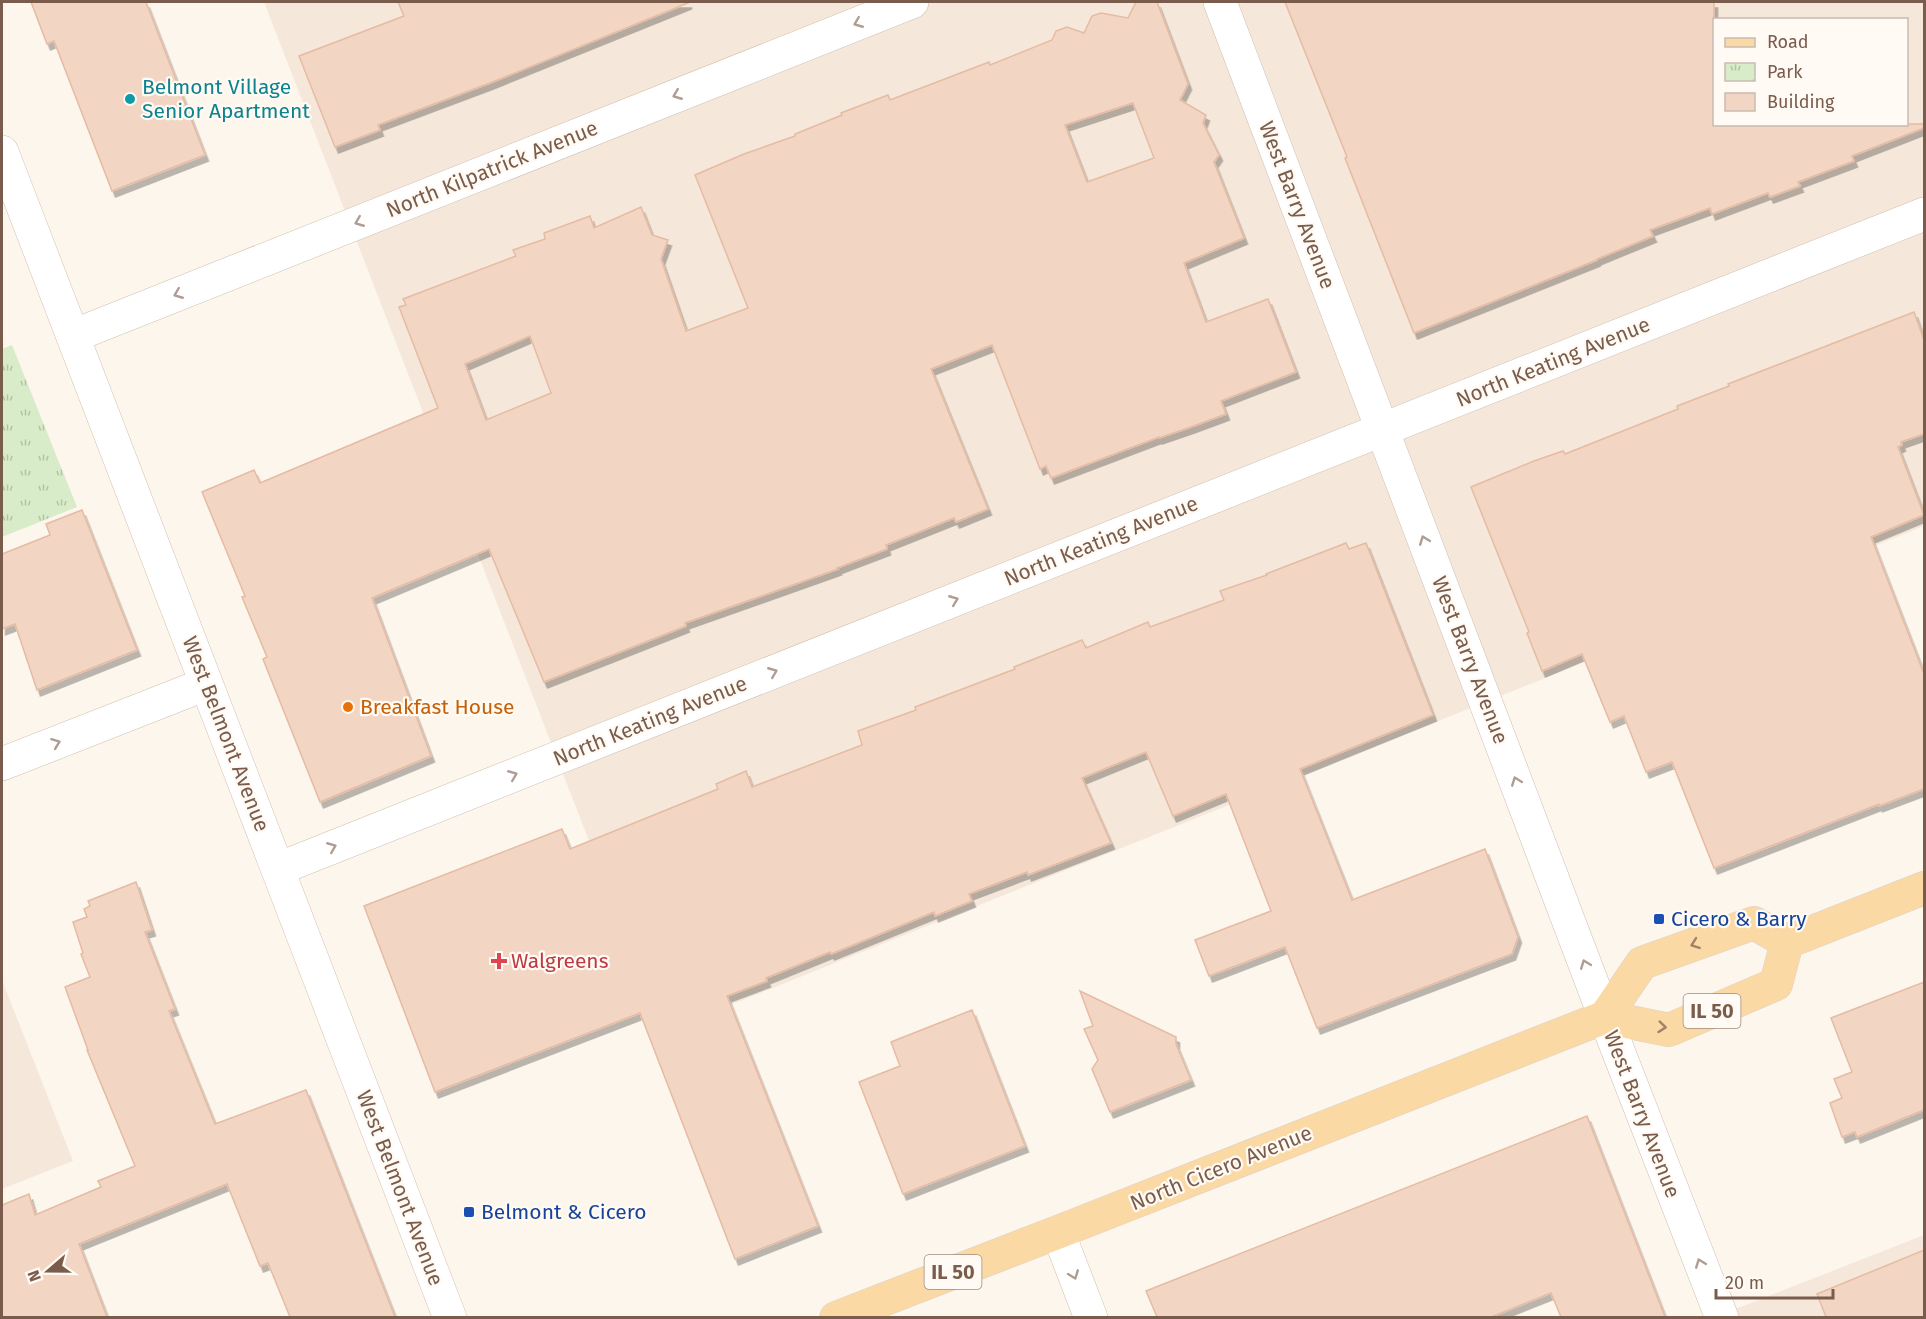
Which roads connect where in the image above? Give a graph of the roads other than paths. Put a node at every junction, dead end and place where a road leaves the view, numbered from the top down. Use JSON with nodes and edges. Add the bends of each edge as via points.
{"nodes":[{"id":1,"x":912,"y":2,"type":"edge"},
{"id":2,"x":1220,"y":2,"type":"edge"},
{"id":3,"x":2,"y":152,"type":"edge"},
{"id":4,"x":1924,"y":214,"type":"edge"},
{"id":5,"x":73,"y":336,"type":"junction"},
{"id":6,"x":1382,"y":429,"type":"junction"},
{"id":7,"x":207,"y":684,"type":"junction"},
{"id":8,"x":2,"y":764,"type":"edge"},
{"id":9,"x":278,"y":869,"type":"junction"},
{"id":10,"x":1924,"y":888,"type":"edge"},
{"id":11,"x":1787,"y":942,"type":"junction"},
{"id":12,"x":1605,"y":1017,"type":"junction"},
{"id":13,"x":1058,"y":1232,"type":"junction"},
{"id":14,"x":450,"y":1317,"type":"edge"},
{"id":15,"x":836,"y":1317,"type":"edge"},
{"id":16,"x":1090,"y":1317,"type":"edge"},
{"id":17,"x":1722,"y":1317,"type":"edge"}],
"edges":[{"from":1,"to":5,"type":"street","name":"North Kilpatrick Avenue","one_way":true},
{"from":2,"to":6,"type":"street","name":"West Barry Avenue"},
{"from":3,"to":5,"type":"street","name":"West Belmont Avenue"},
{"from":4,"to":6,"type":"street","name":"North Keating Avenue"},
{"from":5,"to":7,"type":"street","name":"West Belmont Avenue"},
{"from":9,"to":6,"type":"street","name":"North Keating Avenue","one_way":true},
{"from":12,"to":6,"type":"street","name":"West Barry Avenue","one_way":true},
{"from":8,"to":7,"type":"street","one_way":true},
{"from":7,"to":9,"type":"street","name":"West Belmont Avenue"},
{"from":9,"to":14,"type":"street","name":"West Belmont Avenue"},
{"from":10,"to":11,"type":"main road"},
{"from":11,"to":12,"type":"main road","one_way":true,"via":[[1754,923],[1642,963]]},
{"from":12,"to":11,"type":"main road","number":"IL 50","one_way":true,"via":[[1669,1030],[1776,984]]},
{"from":12,"to":13,"type":"main road","name":"North Cicero Avenue","number":"IL 50"},
{"from":17,"to":12,"type":"street","name":"West Barry Avenue","one_way":true},
{"from":13,"to":15,"type":"main road","name":"North Cicero Avenue","number":"IL 50"},
{"from":13,"to":16,"type":"street","one_way":true}]}
